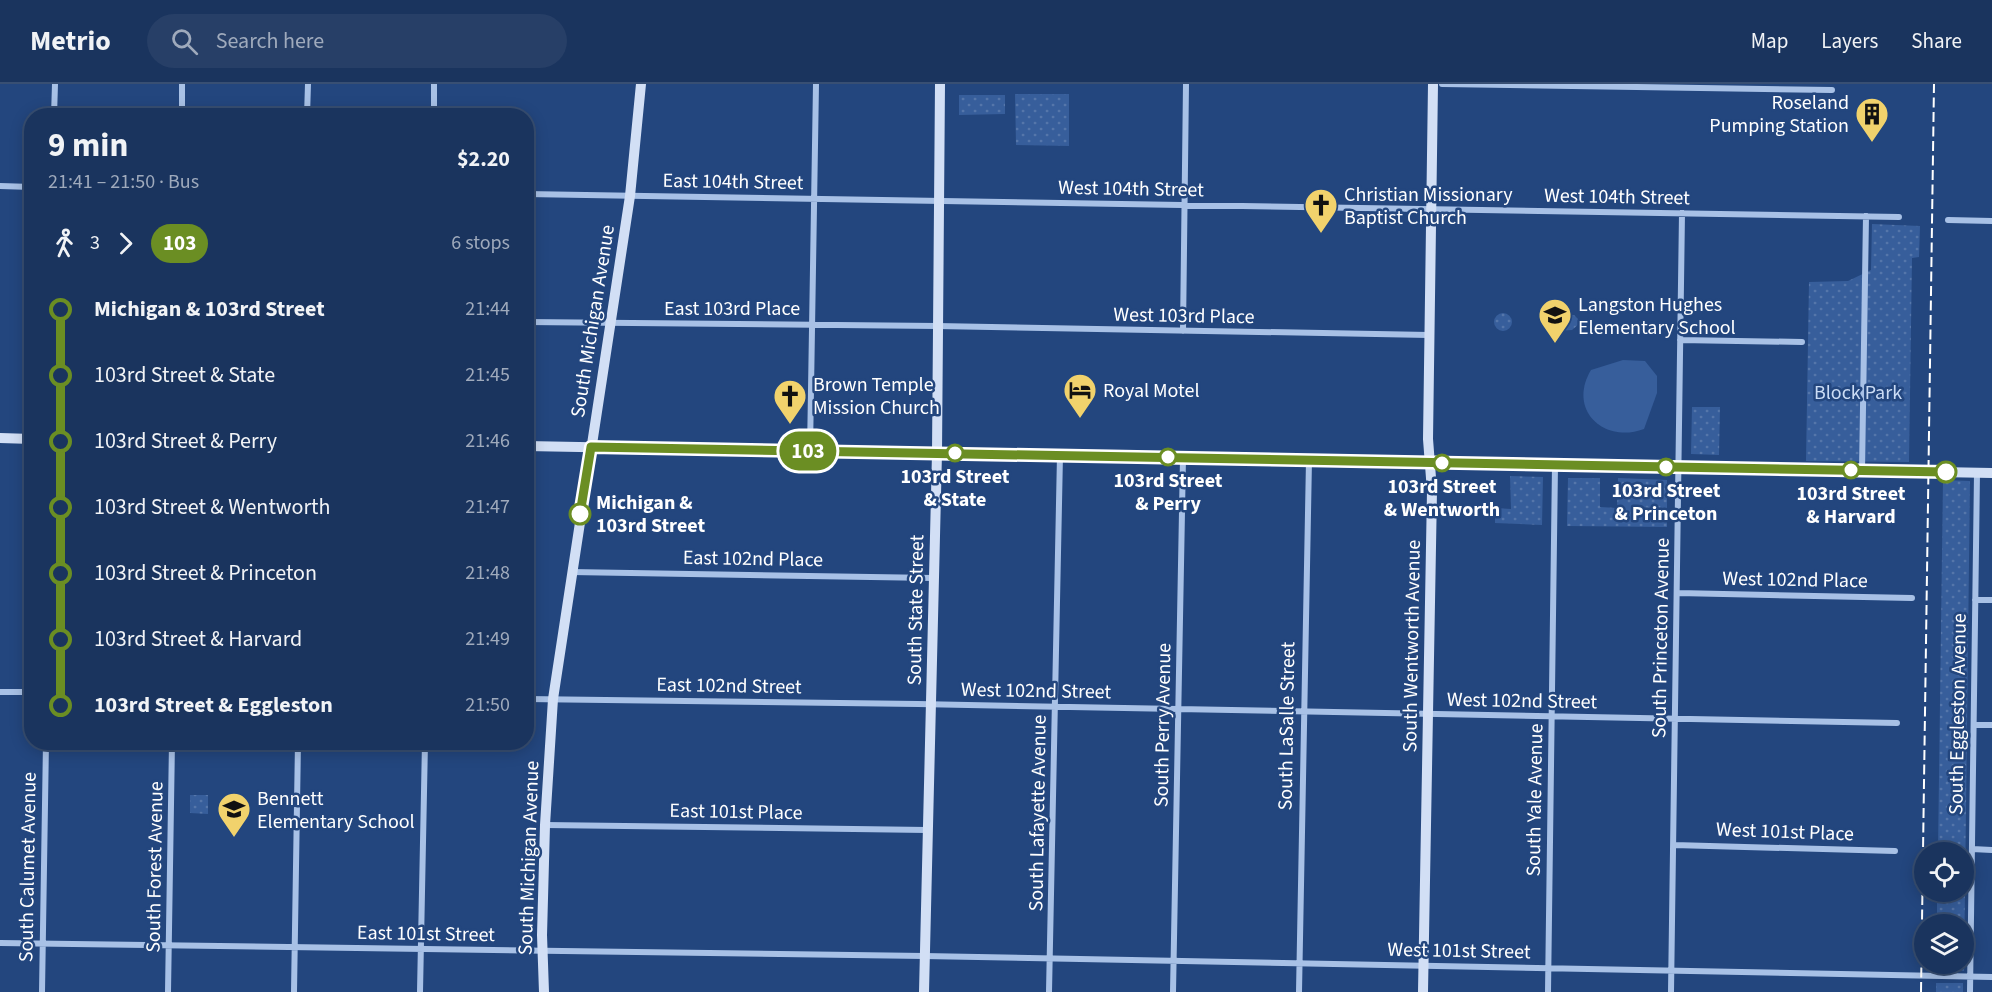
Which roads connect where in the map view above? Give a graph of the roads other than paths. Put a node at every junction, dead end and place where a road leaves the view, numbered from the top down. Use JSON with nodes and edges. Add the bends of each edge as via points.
{"nodes":[{"id":1,"x":55,"y":84,"type":"edge"},
{"id":2,"x":182,"y":84,"type":"edge"},
{"id":3,"x":308,"y":84,"type":"edge"},
{"id":4,"x":434,"y":84,"type":"edge"},
{"id":5,"x":641,"y":84,"type":"edge"},
{"id":6,"x":816,"y":84,"type":"edge"},
{"id":7,"x":939,"y":84,"type":"edge"},
{"id":8,"x":1186,"y":84,"type":"edge"},
{"id":9,"x":1433,"y":84,"type":"edge"},
{"id":10,"x":1442,"y":84,"type":"edge"},
{"id":11,"x":1832,"y":90,"type":"dead end"},
{"id":12,"x":54,"y":108,"type":"edge"},
{"id":13,"x":182,"y":108,"type":"edge"},
{"id":14,"x":308,"y":108,"type":"edge"},
{"id":15,"x":434,"y":108,"type":"edge"},
{"id":16,"x":0,"y":186,"type":"edge"},
{"id":17,"x":24,"y":187,"type":"edge"},
{"id":18,"x":534,"y":194,"type":"edge"},
{"id":19,"x":630,"y":196,"type":"junction"},
{"id":20,"x":815,"y":198,"type":"junction"},
{"id":21,"x":938,"y":200,"type":"junction"},
{"id":22,"x":1184,"y":205,"type":"junction"},
{"id":23,"x":1431,"y":210,"type":"junction"},
{"id":24,"x":1682,"y":213,"type":"junction"},
{"id":25,"x":1866,"y":216,"type":"junction"},
{"id":26,"x":1899,"y":217,"type":"dead end"},
{"id":27,"x":1948,"y":220,"type":"dead end"},
{"id":28,"x":1992,"y":221,"type":"edge"},
{"id":29,"x":534,"y":322,"type":"edge"},
{"id":30,"x":611,"y":324,"type":"junction"},
{"id":31,"x":813,"y":326,"type":"junction"},
{"id":32,"x":937,"y":326,"type":"junction"},
{"id":33,"x":1183,"y":331,"type":"junction"},
{"id":34,"x":1429,"y":335,"type":"junction"},
{"id":35,"x":1680,"y":340,"type":"junction"},
{"id":36,"x":1802,"y":342,"type":"dead end"},
{"id":37,"x":0,"y":438,"type":"edge"},
{"id":38,"x":24,"y":439,"type":"edge"},
{"id":39,"x":534,"y":446,"type":"edge"},
{"id":40,"x":591,"y":447,"type":"junction"},
{"id":41,"x":810,"y":451,"type":"junction"},
{"id":42,"x":937,"y":453,"type":"junction"},
{"id":43,"x":1060,"y":455,"type":"junction"},
{"id":44,"x":1183,"y":458,"type":"junction"},
{"id":45,"x":1309,"y":460,"type":"junction"},
{"id":46,"x":1430,"y":462,"type":"junction"},
{"id":47,"x":1555,"y":465,"type":"junction"},
{"id":48,"x":1680,"y":467,"type":"junction"},
{"id":49,"x":1862,"y":471,"type":"junction"},
{"id":50,"x":1977,"y":473,"type":"junction"},
{"id":51,"x":1992,"y":473,"type":"edge"},
{"id":52,"x":571,"y":572,"type":"junction"},
{"id":53,"x":933,"y":578,"type":"junction"},
{"id":54,"x":1678,"y":593,"type":"junction"},
{"id":55,"x":1912,"y":598,"type":"dead end"},
{"id":56,"x":1975,"y":600,"type":"junction"},
{"id":57,"x":1992,"y":600,"type":"edge"},
{"id":58,"x":0,"y":692,"type":"edge"},
{"id":59,"x":24,"y":692,"type":"edge"},
{"id":60,"x":534,"y":699,"type":"edge"},
{"id":61,"x":553,"y":699,"type":"junction"},
{"id":62,"x":931,"y":704,"type":"junction"},
{"id":63,"x":1055,"y":707,"type":"junction"},
{"id":64,"x":1179,"y":710,"type":"junction"},
{"id":65,"x":1303,"y":712,"type":"junction"},
{"id":66,"x":1428,"y":714,"type":"junction"},
{"id":67,"x":1552,"y":717,"type":"junction"},
{"id":68,"x":1676,"y":719,"type":"junction"},
{"id":69,"x":1897,"y":723,"type":"dead end"},
{"id":70,"x":1974,"y":725,"type":"junction"},
{"id":71,"x":1992,"y":725,"type":"edge"},
{"id":72,"x":46,"y":750,"type":"edge"},
{"id":73,"x":172,"y":750,"type":"edge"},
{"id":74,"x":298,"y":750,"type":"edge"},
{"id":75,"x":424,"y":750,"type":"edge"},
{"id":76,"x":545,"y":825,"type":"junction"},
{"id":77,"x":927,"y":830,"type":"junction"},
{"id":78,"x":1972,"y":842,"type":"edge"},
{"id":79,"x":1674,"y":845,"type":"junction"},
{"id":80,"x":1974,"y":849,"type":"edge"},
{"id":81,"x":1992,"y":850,"type":"edge"},
{"id":82,"x":1895,"y":851,"type":"dead end"},
{"id":83,"x":1971,"y":902,"type":"edge"},
{"id":84,"x":0,"y":943,"type":"edge"},
{"id":85,"x":42,"y":944,"type":"junction"},
{"id":86,"x":169,"y":945,"type":"junction"},
{"id":87,"x":295,"y":947,"type":"junction"},
{"id":88,"x":421,"y":949,"type":"junction"},
{"id":89,"x":542,"y":951,"type":"junction"},
{"id":90,"x":924,"y":956,"type":"junction"},
{"id":91,"x":1050,"y":959,"type":"junction"},
{"id":92,"x":1174,"y":961,"type":"junction"},
{"id":93,"x":1299,"y":963,"type":"junction"},
{"id":94,"x":1424,"y":966,"type":"junction"},
{"id":95,"x":1548,"y":968,"type":"junction"},
{"id":96,"x":1672,"y":970,"type":"junction"},
{"id":97,"x":1970,"y":976,"type":"junction"},
{"id":98,"x":1992,"y":976,"type":"edge"},
{"id":99,"x":42,"y":992,"type":"edge"},
{"id":100,"x":168,"y":992,"type":"edge"},
{"id":101,"x":294,"y":992,"type":"edge"},
{"id":102,"x":420,"y":992,"type":"edge"},
{"id":103,"x":544,"y":992,"type":"edge"},
{"id":104,"x":924,"y":992,"type":"edge"},
{"id":105,"x":1049,"y":992,"type":"edge"},
{"id":106,"x":1173,"y":992,"type":"edge"},
{"id":107,"x":1299,"y":992,"type":"edge"},
{"id":108,"x":1424,"y":992,"type":"edge"},
{"id":109,"x":1548,"y":992,"type":"edge"},
{"id":110,"x":1671,"y":992,"type":"edge"},
{"id":111,"x":1970,"y":992,"type":"edge"}],
"edges":[{"from":1,"to":12,"type":"street"},
{"from":2,"to":13,"type":"street"},
{"from":3,"to":14,"type":"street"},
{"from":4,"to":15,"type":"street"},
{"from":5,"to":19,"type":"main road","name":"South Michigan Avenue"},
{"from":6,"to":20,"type":"street"},
{"from":7,"to":21,"type":"main road","name":"South State Street"},
{"from":8,"to":22,"type":"street"},
{"from":9,"to":23,"type":"main road","name":"South Wentworth Avenue"},
{"from":10,"to":11,"type":"street"},
{"from":16,"to":17,"type":"street"},
{"from":18,"to":19,"type":"street","name":"East 104th Street"},
{"from":19,"to":20,"type":"street","name":"East 104th Street"},
{"from":19,"to":30,"type":"main road","name":"South Michigan Avenue"},
{"from":20,"to":21,"type":"street","name":"East 104th Street"},
{"from":20,"to":31,"type":"street"},
{"from":21,"to":22,"type":"street","name":"West 104th Street"},
{"from":21,"to":32,"type":"main road","name":"South State Street"},
{"from":22,"to":23,"type":"street","name":"West 104th Street"},
{"from":22,"to":33,"type":"street"},
{"from":23,"to":24,"type":"street","name":"West 104th Street"},
{"from":23,"to":34,"type":"main road","name":"South Wentworth Avenue"},
{"from":24,"to":25,"type":"street","name":"West 104th Street"},
{"from":24,"to":35,"type":"street","name":"South Princeton Avenue"},
{"from":25,"to":26,"type":"street","name":"West 104th Street"},
{"from":25,"to":49,"type":"street"},
{"from":27,"to":28,"type":"street"},
{"from":29,"to":30,"type":"street","name":"East 103rd Place"},
{"from":30,"to":31,"type":"street","name":"East 103rd Place"},
{"from":30,"to":40,"type":"main road","name":"South Michigan Avenue"},
{"from":31,"to":32,"type":"street","name":"East 103rd Place"},
{"from":31,"to":41,"type":"street"},
{"from":32,"to":33,"type":"street","name":"West 103rd Place"},
{"from":32,"to":42,"type":"main road","name":"South State Street"},
{"from":33,"to":34,"type":"street","name":"West 103rd Place"},
{"from":34,"to":46,"type":"main road","name":"South Wentworth Avenue"},
{"from":35,"to":36,"type":"street"},
{"from":35,"to":48,"type":"street","name":"South Princeton Avenue"},
{"from":37,"to":38,"type":"main road"},
{"from":39,"to":40,"type":"main road"},
{"from":40,"to":41,"type":"main road"},
{"from":40,"to":52,"type":"main road","name":"South Michigan Avenue"},
{"from":41,"to":42,"type":"main road"},
{"from":42,"to":43,"type":"main road"},
{"from":42,"to":53,"type":"main road","name":"South State Street"},
{"from":43,"to":44,"type":"main road"},
{"from":43,"to":63,"type":"street","name":"South Lafayette Avenue"},
{"from":44,"to":45,"type":"main road"},
{"from":44,"to":64,"type":"street","name":"South Perry Avenue"},
{"from":45,"to":46,"type":"main road"},
{"from":45,"to":65,"type":"street","name":"South LaSalle Street"},
{"from":46,"to":47,"type":"main road"},
{"from":46,"to":66,"type":"main road","name":"South Wentworth Avenue"},
{"from":47,"to":48,"type":"main road"},
{"from":47,"to":67,"type":"street","name":"South Yale Avenue"},
{"from":48,"to":49,"type":"main road"},
{"from":48,"to":54,"type":"street","name":"South Princeton Avenue"},
{"from":49,"to":50,"type":"main road"},
{"from":50,"to":51,"type":"main road"},
{"from":50,"to":56,"type":"street","name":"South Eggleston Avenue"},
{"from":52,"to":53,"type":"street","name":"East 102nd Place"},
{"from":52,"to":61,"type":"main road","name":"South Michigan Avenue"},
{"from":53,"to":62,"type":"main road","name":"South State Street"},
{"from":54,"to":55,"type":"street","name":"West 102nd Place"},
{"from":54,"to":68,"type":"street","name":"South Princeton Avenue"},
{"from":56,"to":57,"type":"street"},
{"from":56,"to":70,"type":"street","name":"South Eggleston Avenue"},
{"from":58,"to":59,"type":"street"},
{"from":60,"to":61,"type":"street","name":"East 102nd Street"},
{"from":61,"to":62,"type":"street","name":"East 102nd Street"},
{"from":61,"to":76,"type":"main road","name":"South Michigan Avenue"},
{"from":62,"to":63,"type":"street","name":"West 102nd Street"},
{"from":62,"to":77,"type":"main road","name":"South State Street"},
{"from":63,"to":64,"type":"street","name":"West 102nd Street"},
{"from":63,"to":91,"type":"street","name":"South Lafayette Avenue"},
{"from":64,"to":65,"type":"street","name":"West 102nd Street"},
{"from":64,"to":92,"type":"street","name":"South Perry Avenue"},
{"from":65,"to":66,"type":"street","name":"West 102nd Street"},
{"from":65,"to":93,"type":"street","name":"South LaSalle Street"},
{"from":66,"to":67,"type":"street","name":"West 102nd Street"},
{"from":66,"to":94,"type":"main road","name":"South Wentworth Avenue"},
{"from":67,"to":68,"type":"street","name":"West 102nd Street"},
{"from":67,"to":95,"type":"street","name":"South Yale Avenue"},
{"from":68,"to":69,"type":"street","name":"West 102nd Street"},
{"from":68,"to":79,"type":"street","name":"South Princeton Avenue"},
{"from":70,"to":71,"type":"street"},
{"from":70,"to":78,"type":"street","name":"South Eggleston Avenue"},
{"from":72,"to":85,"type":"street","name":"South Calumet Avenue"},
{"from":73,"to":86,"type":"street","name":"South Forest Avenue"},
{"from":74,"to":87,"type":"street"},
{"from":75,"to":88,"type":"street"},
{"from":76,"to":77,"type":"street","name":"East 101st Place"},
{"from":76,"to":89,"type":"main road","name":"South Michigan Avenue"},
{"from":77,"to":90,"type":"main road","name":"South State Street"},
{"from":79,"to":82,"type":"street","name":"West 101st Place"},
{"from":79,"to":96,"type":"street","name":"South Princeton Avenue"},
{"from":80,"to":81,"type":"street"},
{"from":83,"to":97,"type":"street","name":"South Eggleston Avenue"},
{"from":84,"to":85,"type":"street","name":"East 101st Street"},
{"from":85,"to":86,"type":"street","name":"East 101st Street"},
{"from":85,"to":99,"type":"street","name":"South Calumet Avenue"},
{"from":86,"to":87,"type":"street","name":"East 101st Street"},
{"from":86,"to":100,"type":"street","name":"South Forest Avenue"},
{"from":87,"to":88,"type":"street","name":"East 101st Street"},
{"from":87,"to":101,"type":"street"},
{"from":88,"to":89,"type":"street","name":"East 101st Street"},
{"from":88,"to":102,"type":"street"},
{"from":89,"to":90,"type":"street","name":"East 101st Street"},
{"from":89,"to":103,"type":"main road","name":"South Michigan Avenue"},
{"from":90,"to":91,"type":"street","name":"West 101st Street"},
{"from":90,"to":104,"type":"main road","name":"South State Street"},
{"from":91,"to":92,"type":"street","name":"West 101st Street"},
{"from":91,"to":105,"type":"street","name":"South Lafayette Avenue"},
{"from":92,"to":93,"type":"street","name":"West 101st Street"},
{"from":92,"to":106,"type":"street","name":"South Perry Avenue"},
{"from":93,"to":94,"type":"street","name":"West 101st Street"},
{"from":93,"to":107,"type":"street","name":"South LaSalle Street"},
{"from":94,"to":95,"type":"street","name":"West 101st Street"},
{"from":94,"to":108,"type":"main road","name":"South Wentworth Avenue"},
{"from":95,"to":96,"type":"street","name":"West 101st Street"},
{"from":95,"to":109,"type":"street","name":"South Yale Avenue"},
{"from":96,"to":97,"type":"street","name":"West 101st Street"},
{"from":96,"to":110,"type":"street","name":"South Princeton Avenue"},
{"from":97,"to":98,"type":"street","name":"West 101st Street"},
{"from":97,"to":111,"type":"street","name":"South Eggleston Avenue"}]}
